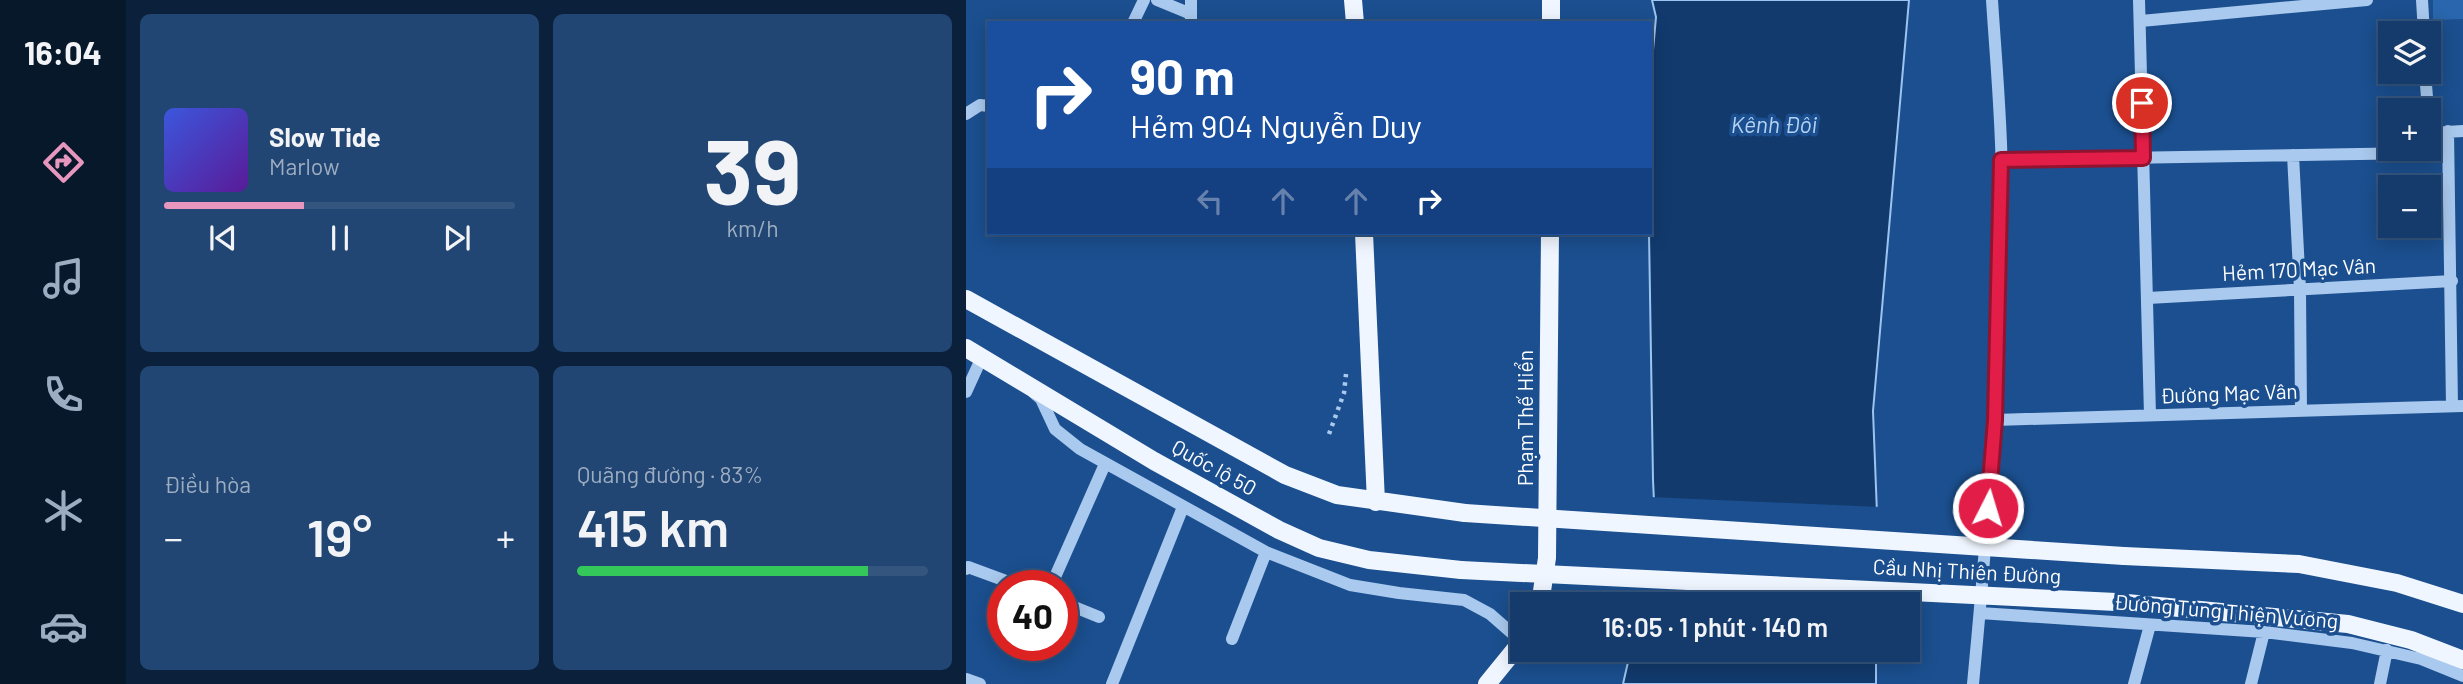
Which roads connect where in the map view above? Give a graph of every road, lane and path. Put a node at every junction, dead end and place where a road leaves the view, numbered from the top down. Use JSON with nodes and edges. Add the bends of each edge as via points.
{"nodes":[{"id":1,"x":1144,"y":0,"type":"edge"},
{"id":2,"x":1157,"y":0,"type":"edge"},
{"id":3,"x":1191,"y":0,"type":"edge"},
{"id":4,"x":1353,"y":0,"type":"edge"},
{"id":5,"x":1551,"y":0,"type":"edge"},
{"id":6,"x":1993,"y":0,"type":"edge"},
{"id":7,"x":2139,"y":0,"type":"edge"},
{"id":8,"x":2367,"y":0,"type":"edge"},
{"id":9,"x":2422,"y":0,"type":"edge"},
{"id":10,"x":1191,"y":18,"type":"edge"},
{"id":11,"x":1134,"y":21,"type":"edge"},
{"id":12,"x":1354,"y":21,"type":"edge"},
{"id":13,"x":1551,"y":21,"type":"edge"},
{"id":14,"x":2141,"y":21,"type":"junction"},
{"id":15,"x":2423,"y":21,"type":"edge"},
{"id":16,"x":987,"y":106,"type":"edge"},
{"id":17,"x":966,"y":114,"type":"edge"},
{"id":18,"x":2441,"y":131,"type":"edge"},
{"id":19,"x":2448,"y":131,"type":"junction"},
{"id":20,"x":2463,"y":131,"type":"edge"},
{"id":21,"x":2378,"y":152,"type":"edge"},
{"id":22,"x":2293,"y":155,"type":"junction"},
{"id":23,"x":2143,"y":158,"type":"junction"},
{"id":24,"x":2001,"y":160,"type":"junction"},
{"id":25,"x":1364,"y":235,"type":"edge"},
{"id":26,"x":1550,"y":235,"type":"edge"},
{"id":27,"x":2452,"y":281,"type":"junction"},
{"id":28,"x":2300,"y":290,"type":"junction"},
{"id":29,"x":2148,"y":298,"type":"junction"},
{"id":30,"x":966,"y":299,"type":"edge"},
{"id":31,"x":966,"y":348,"type":"edge"},
{"id":32,"x":982,"y":357,"type":"junction"},
{"id":33,"x":1347,"y":371,"type":"dead end"},
{"id":34,"x":1024,"y":383,"type":"junction"},
{"id":35,"x":966,"y":392,"type":"edge"},
{"id":36,"x":2458,"y":406,"type":"edge"},
{"id":37,"x":2301,"y":411,"type":"junction"},
{"id":38,"x":2150,"y":415,"type":"junction"},
{"id":39,"x":1995,"y":420,"type":"junction"},
{"id":40,"x":1329,"y":434,"type":"dead end"},
{"id":41,"x":1105,"y":464,"type":"junction"},
{"id":42,"x":1376,"y":502,"type":"junction"},
{"id":43,"x":1183,"y":507,"type":"junction"},
{"id":44,"x":1465,"y":513,"type":"joint"},
{"id":45,"x":1266,"y":552,"type":"junction"},
{"id":46,"x":966,"y":569,"type":"edge"},
{"id":47,"x":1058,"y":570,"type":"edge"},
{"id":48,"x":1461,"y":570,"type":"joint"},
{"id":49,"x":987,"y":574,"type":"edge"},
{"id":50,"x":1542,"y":592,"type":"edge"},
{"id":51,"x":2463,"y":604,"type":"edge"},
{"id":52,"x":1078,"y":609,"type":"edge"},
{"id":53,"x":1980,"y":613,"type":"junction"},
{"id":54,"x":1099,"y":617,"type":"dead end"},
{"id":55,"x":2150,"y":625,"type":"junction"},
{"id":56,"x":1510,"y":632,"type":"edge"},
{"id":57,"x":2264,"y":632,"type":"junction"},
{"id":58,"x":1232,"y":639,"type":"dead end"},
{"id":59,"x":2387,"y":650,"type":"junction"},
{"id":60,"x":1510,"y":657,"type":"edge"},
{"id":61,"x":2463,"y":660,"type":"edge"},
{"id":62,"x":2463,"y":676,"type":"edge"},
{"id":63,"x":966,"y":679,"type":"edge"},
{"id":64,"x":980,"y":684,"type":"edge"},
{"id":65,"x":1112,"y":684,"type":"edge"},
{"id":66,"x":1488,"y":684,"type":"edge"},
{"id":67,"x":1973,"y":684,"type":"edge"},
{"id":68,"x":2134,"y":684,"type":"edge"},
{"id":69,"x":2251,"y":684,"type":"edge"},
{"id":70,"x":2380,"y":684,"type":"edge"}],
"edges":[{"from":1,"to":11,"type":"street"},
{"from":2,"to":10,"type":"street"},
{"from":3,"to":10,"type":"street"},
{"from":4,"to":12,"type":"main road"},
{"from":5,"to":13,"type":"main road"},
{"from":6,"to":24,"type":"street"},
{"from":7,"to":14,"type":"street"},
{"from":8,"to":14,"type":"street"},
{"from":9,"to":15,"type":"street"},
{"from":14,"to":23,"type":"street"},
{"from":16,"to":17,"type":"street","via":[[979,105]]},
{"from":18,"to":19,"type":"street"},
{"from":19,"to":20,"type":"street"},
{"from":19,"to":27,"type":"street"},
{"from":21,"to":22,"type":"street"},
{"from":22,"to":23,"type":"street"},
{"from":22,"to":28,"type":"street"},
{"from":23,"to":24,"type":"street"},
{"from":23,"to":29,"type":"street"},
{"from":24,"to":39,"type":"street"},
{"from":25,"to":42,"type":"main road"},
{"from":26,"to":50,"type":"main road","name":"Phạm Thế Hiển","via":[[1547,558]]},
{"from":27,"to":28,"type":"street","name":"Hẻm 170 Mạc Vân"},
{"from":27,"to":36,"type":"street"},
{"from":28,"to":29,"type":"street","name":"Hẻm 170 Mạc Vân"},
{"from":28,"to":37,"type":"street"},
{"from":29,"to":38,"type":"street"},
{"from":30,"to":42,"type":"main road","name":"Quốc lộ 50","via":[[1284,475],[1337,495]]},
{"from":31,"to":32,"type":"main road","name":"Quốc lộ 50"},
{"from":32,"to":34,"type":"main road","name":"Quốc lộ 50"},
{"from":32,"to":35,"type":"street"},
{"from":33,"to":40,"type":"path","via":[[1345,393]]},
{"from":34,"to":41,"type":"street","via":[[1041,399],[1055,429]]},
{"from":34,"to":48,"type":"main road","name":"Quốc lộ 50","via":[[1154,461],[1319,548],[1369,560]]},
{"from":36,"to":37,"type":"street","name":"Đường Mạc Vân"},
{"from":37,"to":38,"type":"street","name":"Đường Mạc Vân"},
{"from":38,"to":39,"type":"street","name":"Đường Mạc Vân"},
{"from":39,"to":53,"type":"street"},
{"from":41,"to":43,"type":"street"},
{"from":41,"to":47,"type":"street"},
{"from":42,"to":44,"type":"main road","name":"Quốc lộ 50"},
{"from":43,"to":45,"type":"street"},
{"from":43,"to":65,"type":"street"},
{"from":44,"to":51,"type":"main road","name":"Cầu Nhị Thiên Đường","bridge":true,"via":[[2299,564],[2397,583]]},
{"from":45,"to":56,"type":"street","via":[[1350,585],[1464,600]]},
{"from":45,"to":58,"type":"street"},
{"from":46,"to":49,"type":"street"},
{"from":48,"to":61,"type":"main road","name":"Cầu Nhị Thiên Đường","bridge":true,"via":[[2199,609],[2347,624],[2411,640]]},
{"from":52,"to":54,"type":"street"},
{"from":53,"to":55,"type":"street","name":"Đường Tùng Thiện Vương"},
{"from":53,"to":67,"type":"street"},
{"from":55,"to":57,"type":"street","name":"Đường Tùng Thiện Vương"},
{"from":55,"to":68,"type":"street"},
{"from":57,"to":59,"type":"street","name":"Đường Tùng Thiện Vương"},
{"from":57,"to":69,"type":"street"},
{"from":59,"to":62,"type":"street","name":"Đường Tùng Thiện Vương"},
{"from":59,"to":70,"type":"street"},
{"from":60,"to":66,"type":"main road"},
{"from":63,"to":64,"type":"street"}]}
